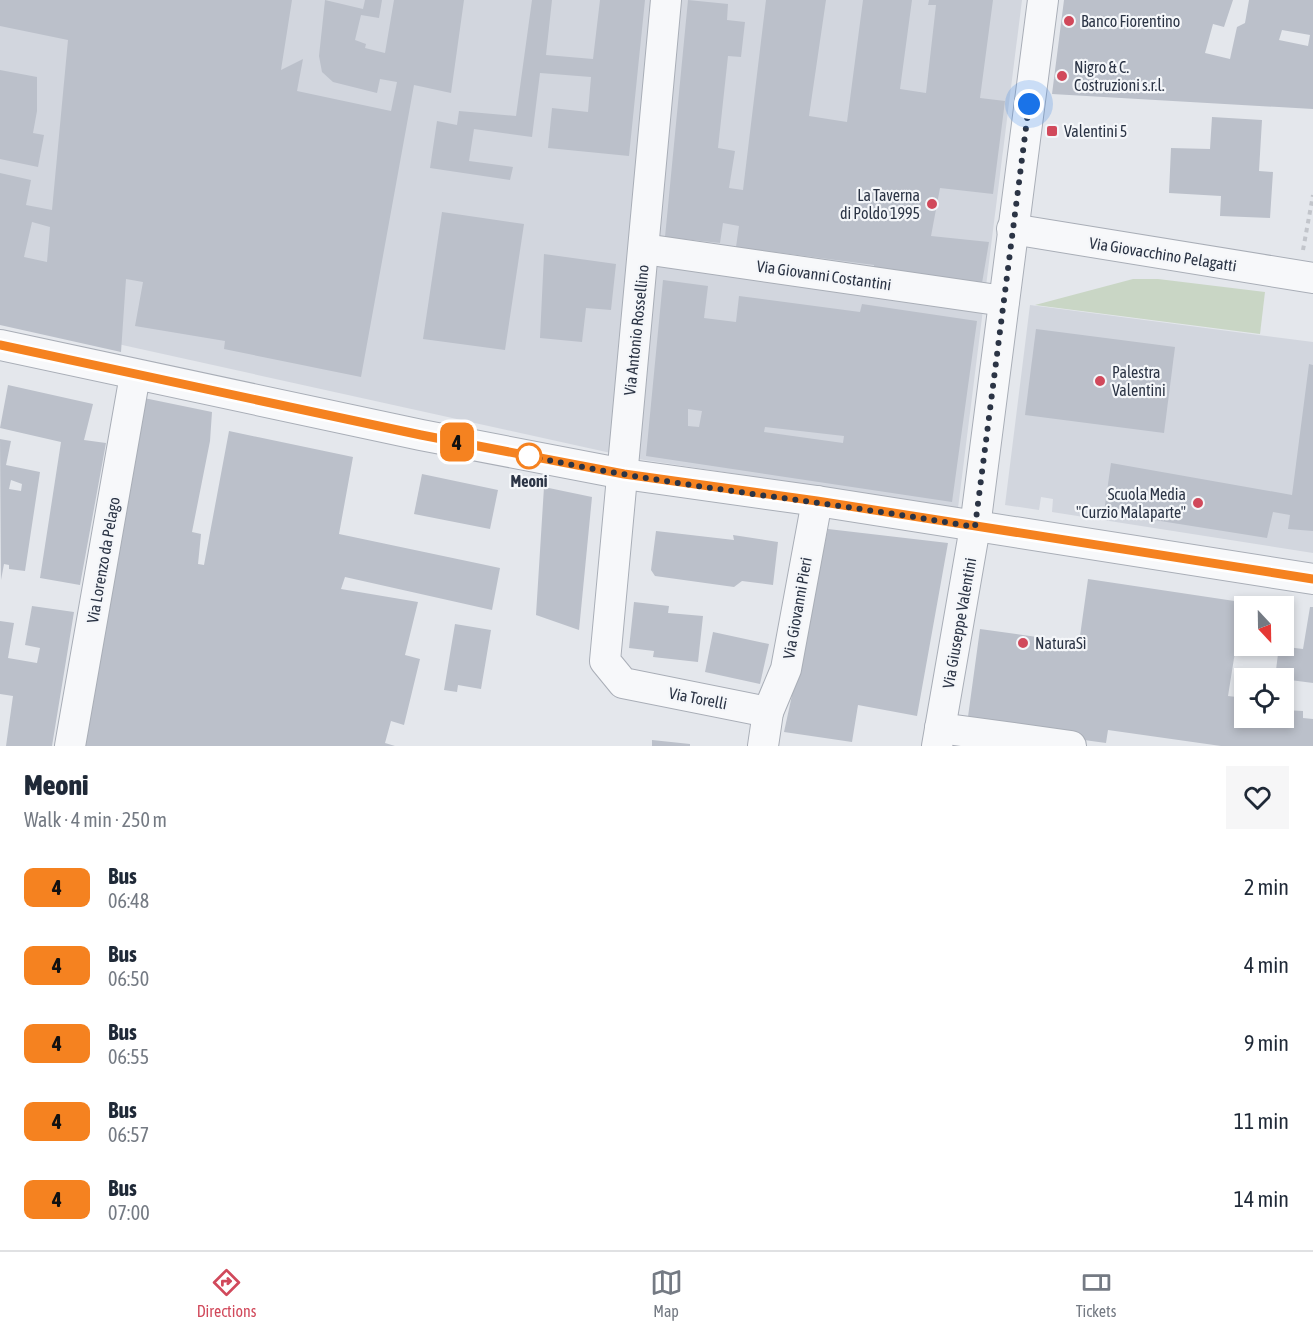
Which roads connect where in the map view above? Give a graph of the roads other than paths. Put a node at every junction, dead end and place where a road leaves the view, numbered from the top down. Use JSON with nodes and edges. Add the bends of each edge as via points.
{"nodes":[{"id":1,"x":666,"y":0,"type":"edge"},
{"id":2,"x":1043,"y":0,"type":"edge"},
{"id":3,"x":1012,"y":229,"type":"junction"},
{"id":4,"x":644,"y":249,"type":"junction"},
{"id":5,"x":1313,"y":278,"type":"edge"},
{"id":6,"x":1004,"y":301,"type":"junction"},
{"id":7,"x":0,"y":345,"type":"edge"},
{"id":8,"x":135,"y":375,"type":"junction"},
{"id":9,"x":624,"y":474,"type":"junction"},
{"id":10,"x":817,"y":501,"type":"junction"},
{"id":11,"x":975,"y":527,"type":"junction"},
{"id":12,"x":1313,"y":579,"type":"edge"},
{"id":13,"x":605,"y":661,"type":"joint"},
{"id":14,"x":768,"y":712,"type":"junction"},
{"id":15,"x":939,"y":737,"type":"edge"},
{"id":16,"x":70,"y":746,"type":"edge"},
{"id":17,"x":763,"y":746,"type":"edge"},
{"id":18,"x":1071,"y":746,"type":"edge"}],
"edges":[{"from":1,"to":4,"type":"street","name":"Via Antonio Rossellino"},
{"from":2,"to":3,"type":"street","name":"Via Giuseppe Valentini"},
{"from":3,"to":5,"type":"street","name":"Via Giovacchino Pelagatti"},
{"from":3,"to":6,"type":"street","name":"Via Giuseppe Valentini"},
{"from":4,"to":6,"type":"street","name":"Via Giovanni Costantini"},
{"from":4,"to":9,"type":"street","name":"Via Antonio Rossellino"},
{"from":6,"to":11,"type":"street","name":"Via Giuseppe Valentini"},
{"from":7,"to":8,"type":"street"},
{"from":8,"to":9,"type":"street"},
{"from":8,"to":16,"type":"street","name":"Via Lorenzo da Pelago"},
{"from":9,"to":10,"type":"street"},
{"from":9,"to":13,"type":"street","name":"Via Antonio Rossellino"},
{"from":10,"to":11,"type":"street"},
{"from":10,"to":14,"type":"street","name":"Via Giovanni Pieri","via":[[786,669]]},
{"from":11,"to":12,"type":"street"},
{"from":11,"to":15,"type":"street","name":"Via Giuseppe Valentini"},
{"from":13,"to":14,"type":"street","name":"Via Torelli","via":[[623,683]]},
{"from":14,"to":17,"type":"street"},
{"from":15,"to":18,"type":"street"}]}
